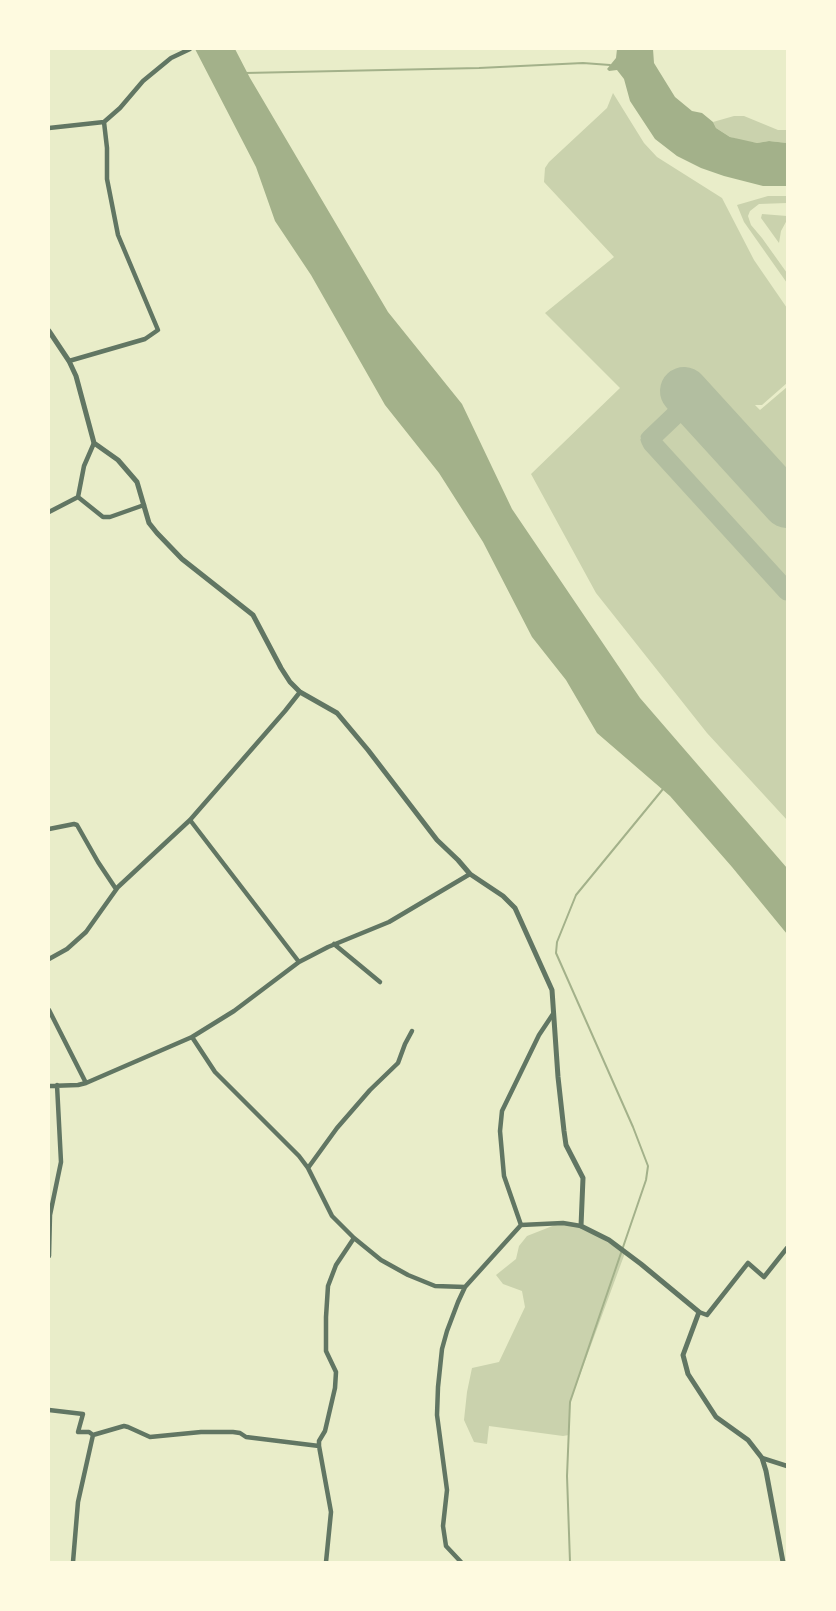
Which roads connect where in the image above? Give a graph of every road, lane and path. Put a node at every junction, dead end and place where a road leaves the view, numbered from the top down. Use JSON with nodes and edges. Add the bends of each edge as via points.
{"nodes":[{"id":1,"x":190,"y":49,"type":"edge"},
{"id":2,"x":104,"y":122,"type":"junction"},
{"id":3,"x":49,"y":128,"type":"edge"},
{"id":4,"x":49,"y":331,"type":"edge"},
{"id":5,"x":69,"y":361,"type":"junction"},
{"id":6,"x":94,"y":443,"type":"junction"},
{"id":7,"x":78,"y":497,"type":"junction"},
{"id":8,"x":144,"y":505,"type":"junction"},
{"id":9,"x":49,"y":512,"type":"edge"},
{"id":10,"x":300,"y":692,"type":"junction"},
{"id":11,"x":190,"y":820,"type":"junction"},
{"id":12,"x":49,"y":829,"type":"edge"},
{"id":13,"x":470,"y":874,"type":"junction"},
{"id":14,"x":116,"y":888,"type":"junction"},
{"id":15,"x":334,"y":944,"type":"junction"},
{"id":16,"x":49,"y":959,"type":"edge"},
{"id":17,"x":299,"y":962,"type":"junction"},
{"id":18,"x":380,"y":982,"type":"dead end"},
{"id":19,"x":49,"y":1010,"type":"edge"},
{"id":20,"x":553,"y":1014,"type":"junction"},
{"id":21,"x":412,"y":1031,"type":"dead end"},
{"id":22,"x":192,"y":1037,"type":"junction"},
{"id":23,"x":86,"y":1083,"type":"junction"},
{"id":24,"x":49,"y":1086,"type":"edge"},
{"id":25,"x":57,"y":1086,"type":"junction"},
{"id":26,"x":308,"y":1168,"type":"junction"},
{"id":27,"x":521,"y":1225,"type":"junction"},
{"id":28,"x":581,"y":1226,"type":"junction"},
{"id":29,"x":354,"y":1238,"type":"junction"},
{"id":30,"x":787,"y":1248,"type":"edge"},
{"id":31,"x":49,"y":1256,"type":"edge"},
{"id":32,"x":465,"y":1287,"type":"junction"},
{"id":33,"x":700,"y":1312,"type":"junction"},
{"id":34,"x":49,"y":1410,"type":"edge"},
{"id":35,"x":93,"y":1434,"type":"junction"},
{"id":36,"x":319,"y":1446,"type":"junction"},
{"id":37,"x":762,"y":1458,"type":"junction"},
{"id":38,"x":787,"y":1466,"type":"edge"},
{"id":39,"x":73,"y":1562,"type":"edge"},
{"id":40,"x":326,"y":1562,"type":"edge"},
{"id":41,"x":461,"y":1562,"type":"edge"},
{"id":42,"x":783,"y":1562,"type":"edge"}],
"edges":[{"from":1,"to":2,"type":"street","via":[[171,58],[143,81]]},
{"from":2,"to":3,"type":"street"},
{"from":2,"to":5,"type":"street","via":[[107,179],[118,235],[158,330],[145,339]]},
{"from":4,"to":5,"type":"street"},
{"from":5,"to":6,"type":"street"},
{"from":6,"to":7,"type":"street","via":[[84,466]]},
{"from":6,"to":8,"type":"street","via":[[118,460],[137,482]]},
{"from":7,"to":8,"type":"street","via":[[103,517]]},
{"from":7,"to":9,"type":"street"},
{"from":8,"to":10,"type":"street","via":[[149,522],[182,559],[253,615],[281,668]]},
{"from":10,"to":11,"type":"street"},
{"from":10,"to":13,"type":"street","via":[[337,713],[437,840]]},
{"from":11,"to":14,"type":"street"},
{"from":11,"to":17,"type":"street"},
{"from":12,"to":14,"type":"street","via":[[77,825]]},
{"from":13,"to":15,"type":"street","via":[[389,922]]},
{"from":13,"to":20,"type":"street","via":[[515,908],[552,990]]},
{"from":14,"to":16,"type":"street","via":[[86,932]]},
{"from":15,"to":17,"type":"street"},
{"from":15,"to":18,"type":"street"},
{"from":17,"to":22,"type":"street","via":[[234,1011]]},
{"from":19,"to":23,"type":"street"},
{"from":20,"to":27,"type":"street","via":[[539,1035],[502,1111],[500,1131],[504,1176]]},
{"from":20,"to":28,"type":"street","via":[[566,1145],[583,1178]]},
{"from":21,"to":26,"type":"street","via":[[398,1063],[364,1096]]},
{"from":22,"to":23,"type":"street"},
{"from":22,"to":26,"type":"street","via":[[215,1072]]},
{"from":23,"to":25,"type":"street"},
{"from":24,"to":25,"type":"street"},
{"from":25,"to":31,"type":"street","via":[[61,1162],[50,1215]]},
{"from":26,"to":29,"type":"street","via":[[332,1216]]},
{"from":27,"to":28,"type":"street","via":[[563,1223]]},
{"from":27,"to":32,"type":"street"},
{"from":28,"to":33,"type":"street","via":[[609,1240]]},
{"from":29,"to":32,"type":"street","via":[[381,1260],[408,1275],[435,1286]]},
{"from":29,"to":36,"type":"street","via":[[336,1264],[328,1286],[326,1351],[336,1372],[335,1388]]},
{"from":30,"to":33,"type":"street","via":[[764,1277],[748,1264],[706,1315]]},
{"from":32,"to":41,"type":"street","via":[[442,1349],[437,1415],[447,1490],[443,1526],[446,1546]]},
{"from":33,"to":37,"type":"street","via":[[682,1355],[688,1374],[716,1417],[748,1440]]},
{"from":34,"to":35,"type":"street","via":[[82,1414],[78,1432]]},
{"from":35,"to":36,"type":"street","via":[[124,1426],[150,1437],[233,1432],[246,1437]]},
{"from":35,"to":39,"type":"street","via":[[78,1502]]},
{"from":36,"to":40,"type":"street","via":[[331,1512]]},
{"from":37,"to":38,"type":"street"},
{"from":37,"to":42,"type":"street"}]}
